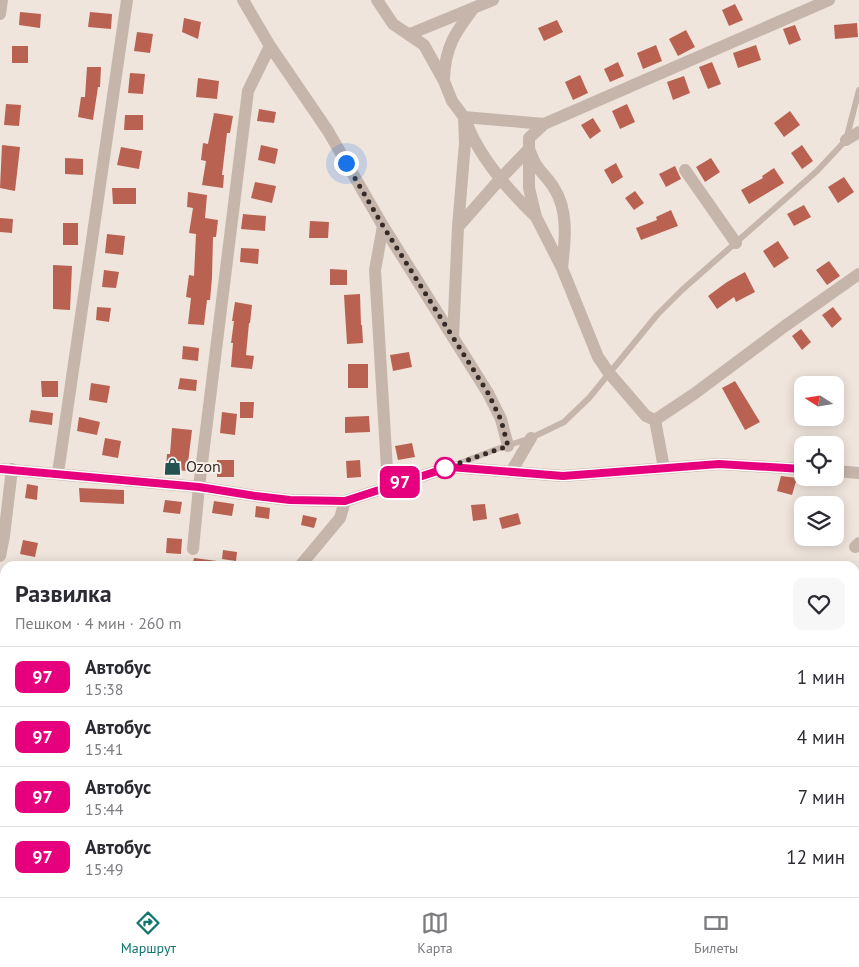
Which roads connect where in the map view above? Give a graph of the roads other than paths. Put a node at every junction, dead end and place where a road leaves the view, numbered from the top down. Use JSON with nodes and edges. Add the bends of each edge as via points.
{"nodes":[{"id":1,"x":2,"y":0,"type":"edge"},
{"id":2,"x":127,"y":0,"type":"edge"},
{"id":3,"x":243,"y":0,"type":"edge"},
{"id":4,"x":377,"y":0,"type":"edge"},
{"id":5,"x":493,"y":0,"type":"edge"},
{"id":6,"x":829,"y":0,"type":"edge"},
{"id":7,"x":473,"y":9,"type":"junction"},
{"id":8,"x":0,"y":14,"type":"edge"},
{"id":9,"x":410,"y":34,"type":"junction"},
{"id":10,"x":270,"y":46,"type":"junction"},
{"id":11,"x":444,"y":81,"type":"junction"},
{"id":12,"x":859,"y":90,"type":"edge"},
{"id":13,"x":464,"y":117,"type":"junction"},
{"id":14,"x":544,"y":124,"type":"junction"},
{"id":15,"x":859,"y":132,"type":"edge"},
{"id":16,"x":846,"y":140,"type":"junction"},
{"id":17,"x":529,"y":149,"type":"junction"},
{"id":18,"x":685,"y":170,"type":"dead end"},
{"id":19,"x":500,"y":178,"type":"junction"},
{"id":20,"x":536,"y":217,"type":"junction"},
{"id":21,"x":383,"y":226,"type":"junction"},
{"id":22,"x":458,"y":227,"type":"junction"},
{"id":23,"x":736,"y":243,"type":"junction"},
{"id":24,"x":562,"y":268,"type":"junction"},
{"id":25,"x":859,"y":274,"type":"edge"},
{"id":26,"x":452,"y":338,"type":"junction"},
{"id":27,"x":609,"y":373,"type":"junction"},
{"id":28,"x":655,"y":420,"type":"junction"},
{"id":29,"x":531,"y":438,"type":"junction"},
{"id":30,"x":508,"y":446,"type":"junction"},
{"id":31,"x":450,"y":467,"type":"junction"},
{"id":32,"x":664,"y":468,"type":"junction"},
{"id":33,"x":6,"y":469,"type":"edge"},
{"id":34,"x":794,"y":469,"type":"edge"},
{"id":35,"x":511,"y":472,"type":"junction"},
{"id":36,"x":844,"y":472,"type":"edge"},
{"id":37,"x":58,"y":473,"type":"junction"},
{"id":38,"x":859,"y":473,"type":"edge"},
{"id":39,"x":388,"y":486,"type":"junction"},
{"id":40,"x":199,"y":487,"type":"junction"},
{"id":41,"x":345,"y":501,"type":"junction"},
{"id":42,"x":193,"y":549,"type":"dead end"},
{"id":43,"x":0,"y":556,"type":"edge"},
{"id":44,"x":304,"y":561,"type":"edge"}],
"edges":[{"from":1,"to":8,"type":"street"},
{"from":2,"to":37,"type":"street"},
{"from":3,"to":10,"type":"street"},
{"from":4,"to":9,"type":"street","via":[[392,24]]},
{"from":5,"to":7,"type":"street"},
{"from":6,"to":14,"type":"street"},
{"from":7,"to":9,"type":"street"},
{"from":7,"to":11,"type":"street","via":[[452,37],[444,65]]},
{"from":9,"to":11,"type":"street","via":[[424,45]]},
{"from":10,"to":21,"type":"street","via":[[328,131]]},
{"from":10,"to":40,"type":"street","via":[[248,90]]},
{"from":11,"to":13,"type":"street"},
{"from":12,"to":16,"type":"lane"},
{"from":13,"to":14,"type":"street"},
{"from":13,"to":19,"type":"street","via":[[480,150]]},
{"from":13,"to":22,"type":"street"},
{"from":14,"to":17,"type":"street","via":[[529,138]]},
{"from":15,"to":16,"type":"street"},
{"from":16,"to":23,"type":"lane","via":[[818,171]]},
{"from":17,"to":19,"type":"street"},
{"from":17,"to":20,"type":"street","via":[[529,188]]},
{"from":17,"to":24,"type":"street","via":[[560,200],[565,245]]},
{"from":18,"to":23,"type":"street"},
{"from":19,"to":20,"type":"street"},
{"from":19,"to":22,"type":"street"},
{"from":20,"to":24,"type":"street"},
{"from":21,"to":26,"type":"street"},
{"from":21,"to":39,"type":"street","via":[[375,270]]},
{"from":22,"to":26,"type":"street"},
{"from":23,"to":27,"type":"lane","via":[[657,315]]},
{"from":24,"to":27,"type":"street","via":[[598,357]]},
{"from":25,"to":28,"type":"street"},
{"from":26,"to":30,"type":"street","via":[[488,393],[501,420]]},
{"from":27,"to":28,"type":"street","via":[[646,416]]},
{"from":27,"to":29,"type":"lane","via":[[564,422]]},
{"from":28,"to":32,"type":"street"},
{"from":29,"to":30,"type":"lane"},
{"from":29,"to":35,"type":"street"},
{"from":30,"to":31,"type":"lane"},
{"from":31,"to":35,"type":"street"},
{"from":31,"to":39,"type":"street"},
{"from":32,"to":34,"type":"street","via":[[719,464]]},
{"from":32,"to":35,"type":"street","via":[[563,476]]},
{"from":33,"to":37,"type":"street"},
{"from":33,"to":43,"type":"street"},
{"from":36,"to":38,"type":"street"},
{"from":37,"to":40,"type":"street"},
{"from":39,"to":41,"type":"street"},
{"from":40,"to":41,"type":"street","via":[[273,498]]},
{"from":40,"to":42,"type":"street"},
{"from":41,"to":44,"type":"street","via":[[340,518]]}]}
